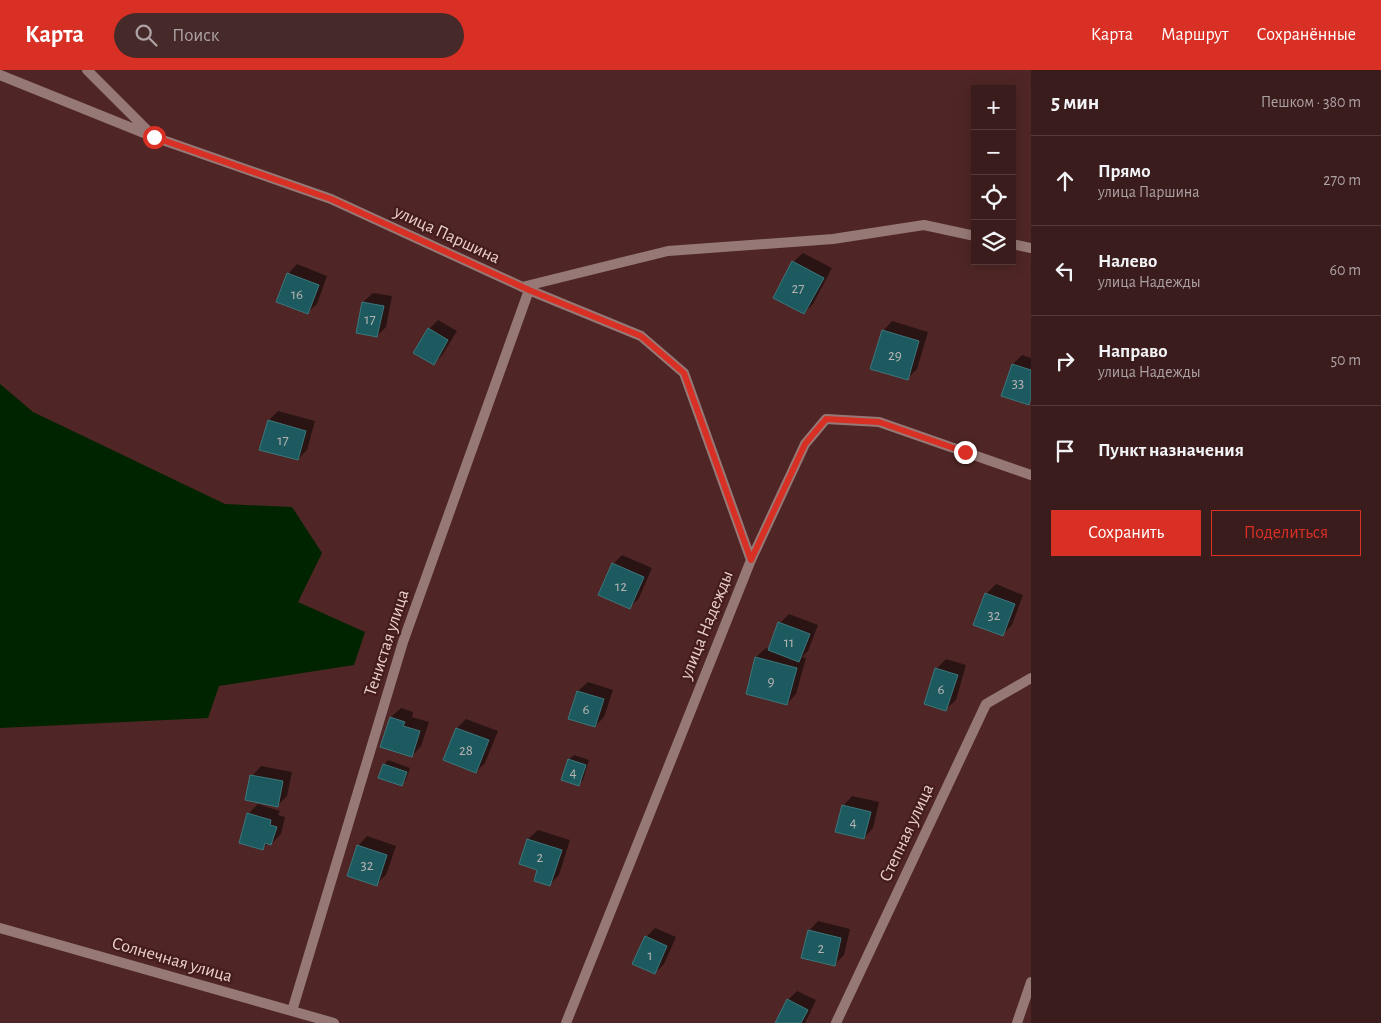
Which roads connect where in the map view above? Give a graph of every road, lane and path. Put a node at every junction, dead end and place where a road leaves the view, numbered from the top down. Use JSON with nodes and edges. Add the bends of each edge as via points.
{"nodes":[{"id":1,"x":86,"y":70,"type":"edge"},
{"id":2,"x":0,"y":75,"type":"edge"},
{"id":3,"x":154,"y":137,"type":"junction"},
{"id":4,"x":971,"y":235,"type":"edge"},
{"id":5,"x":1016,"y":245,"type":"edge"},
{"id":6,"x":1031,"y":248,"type":"edge"},
{"id":7,"x":525,"y":289,"type":"junction"},
{"id":8,"x":1031,"y":475,"type":"edge"},
{"id":9,"x":751,"y":560,"type":"junction"},
{"id":10,"x":1031,"y":678,"type":"edge"},
{"id":11,"x":0,"y":928,"type":"edge"},
{"id":12,"x":1030,"y":987,"type":"edge"},
{"id":13,"x":292,"y":1011,"type":"junction"},
{"id":14,"x":334,"y":1023,"type":"edge"},
{"id":15,"x":566,"y":1023,"type":"edge"},
{"id":16,"x":836,"y":1023,"type":"edge"},
{"id":17,"x":1017,"y":1023,"type":"edge"}],
"edges":[{"from":1,"to":3,"type":"street"},
{"from":2,"to":3,"type":"street","name":"улица Паршина"},
{"from":3,"to":7,"type":"street","name":"улица Паршина","via":[[331,199]]},
{"from":4,"to":7,"type":"street","via":[[924,225],[833,239],[668,251]]},
{"from":5,"to":6,"type":"street"},
{"from":7,"to":9,"type":"street","name":"улица Паршина","via":[[641,336],[684,373]]},
{"from":7,"to":13,"type":"street","name":"Тенистая улица","via":[[402,642]]},
{"from":8,"to":9,"type":"street","name":"улица Надежды","via":[[879,422],[826,419],[805,444]]},
{"from":9,"to":15,"type":"street","name":"улица Надежды"},
{"from":10,"to":16,"type":"street","name":"Степная улица","via":[[986,704]]},
{"from":11,"to":13,"type":"street","name":"Солнечная улица"},
{"from":12,"to":17,"type":"street"},
{"from":13,"to":14,"type":"street","name":"Солнечная улица"}]}
